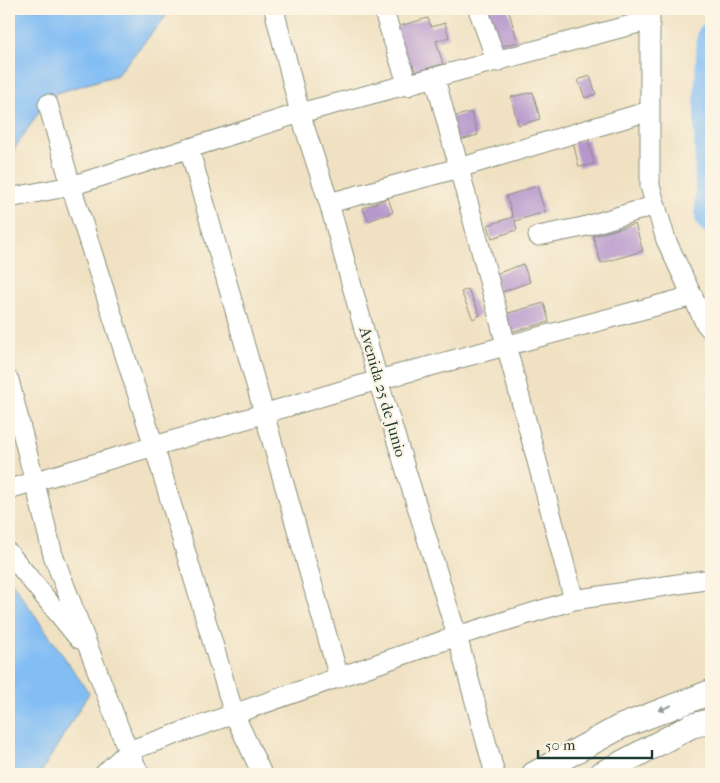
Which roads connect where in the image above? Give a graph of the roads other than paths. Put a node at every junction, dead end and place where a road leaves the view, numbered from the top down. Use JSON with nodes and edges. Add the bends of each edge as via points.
{"nodes":[{"id":1,"x":274,"y":9,"type":"edge"},
{"id":2,"x":383,"y":9,"type":"edge"},
{"id":3,"x":478,"y":9,"type":"edge"},
{"id":4,"x":650,"y":14,"type":"edge"},
{"id":5,"x":497,"y":62,"type":"junction"},
{"id":6,"x":435,"y":78,"type":"junction"},
{"id":7,"x":408,"y":86,"type":"junction"},
{"id":8,"x":48,"y":104,"type":"dead end"},
{"id":9,"x":649,"y":111,"type":"junction"},
{"id":10,"x":300,"y":113,"type":"junction"},
{"id":11,"x":189,"y":148,"type":"junction"},
{"id":12,"x":459,"y":168,"type":"junction"},
{"id":13,"x":71,"y":186,"type":"junction"},
{"id":14,"x":9,"y":198,"type":"edge"},
{"id":15,"x":329,"y":202,"type":"junction"},
{"id":16,"x":656,"y":205,"type":"junction"},
{"id":17,"x":538,"y":236,"type":"dead end"},
{"id":18,"x":693,"y":296,"type":"junction"},
{"id":19,"x":711,"y":330,"type":"edge"},
{"id":20,"x":507,"y":347,"type":"junction"},
{"id":21,"x":378,"y":380,"type":"junction"},
{"id":22,"x":9,"y":384,"type":"edge"},
{"id":23,"x":264,"y":415,"type":"junction"},
{"id":24,"x":154,"y":446,"type":"junction"},
{"id":25,"x":34,"y":480,"type":"junction"},
{"id":26,"x":9,"y":489,"type":"edge"},
{"id":27,"x":9,"y":552,"type":"edge"},
{"id":28,"x":711,"y":579,"type":"edge"},
{"id":29,"x":574,"y":600,"type":"junction"},
{"id":30,"x":457,"y":636,"type":"junction"},
{"id":31,"x":90,"y":653,"type":"junction"},
{"id":32,"x":339,"y":678,"type":"junction"},
{"id":33,"x":711,"y":692,"type":"edge"},
{"id":34,"x":234,"y":714,"type":"junction"},
{"id":35,"x":711,"y":721,"type":"edge"},
{"id":36,"x":128,"y":751,"type":"junction"},
{"id":37,"x":104,"y":774,"type":"edge"},
{"id":38,"x":140,"y":774,"type":"edge"},
{"id":39,"x":262,"y":774,"type":"edge"},
{"id":40,"x":495,"y":774,"type":"edge"},
{"id":41,"x":534,"y":774,"type":"edge"},
{"id":42,"x":601,"y":774,"type":"edge"}],
"edges":[{"from":1,"to":10,"type":"street","name":"Avenida 25 de Junio"},
{"from":2,"to":7,"type":"street"},
{"from":3,"to":5,"type":"street"},
{"from":4,"to":5,"type":"street"},
{"from":4,"to":9,"type":"street"},
{"from":5,"to":6,"type":"street"},
{"from":6,"to":7,"type":"street"},
{"from":6,"to":12,"type":"street"},
{"from":7,"to":10,"type":"street"},
{"from":8,"to":13,"type":"street"},
{"from":9,"to":12,"type":"street"},
{"from":9,"to":16,"type":"street","via":[[650,186]]},
{"from":10,"to":11,"type":"street"},
{"from":10,"to":15,"type":"street","name":"Avenida 25 de Junio"},
{"from":11,"to":13,"type":"street"},
{"from":11,"to":23,"type":"street"},
{"from":12,"to":15,"type":"street"},
{"from":12,"to":20,"type":"street"},
{"from":13,"to":14,"type":"street"},
{"from":13,"to":24,"type":"street"},
{"from":15,"to":21,"type":"street","name":"Avenida 25 de Junio"},
{"from":16,"to":17,"type":"street","via":[[583,227]]},
{"from":16,"to":18,"type":"street","via":[[666,240]]},
{"from":18,"to":19,"type":"street"},
{"from":18,"to":20,"type":"street"},
{"from":20,"to":21,"type":"street"},
{"from":20,"to":29,"type":"street"},
{"from":21,"to":23,"type":"street"},
{"from":21,"to":30,"type":"street","name":"Avenida 25 de Junio"},
{"from":22,"to":25,"type":"street"},
{"from":23,"to":24,"type":"street"},
{"from":23,"to":32,"type":"street"},
{"from":24,"to":25,"type":"street"},
{"from":24,"to":34,"type":"street"},
{"from":25,"to":26,"type":"street"},
{"from":25,"to":31,"type":"street","via":[[53,555]]},
{"from":27,"to":31,"type":"street"},
{"from":28,"to":29,"type":"street"},
{"from":29,"to":30,"type":"street"},
{"from":30,"to":32,"type":"street"},
{"from":30,"to":40,"type":"street","name":"Avenida 25 de Junio"},
{"from":31,"to":36,"type":"street"},
{"from":32,"to":34,"type":"street"},
{"from":33,"to":41,"type":"main road","one_way":true,"via":[[620,726]]},
{"from":34,"to":36,"type":"street"},
{"from":34,"to":39,"type":"street"},
{"from":35,"to":42,"type":"main road","via":[[691,726]]},
{"from":36,"to":37,"type":"street"},
{"from":36,"to":38,"type":"street"}]}
